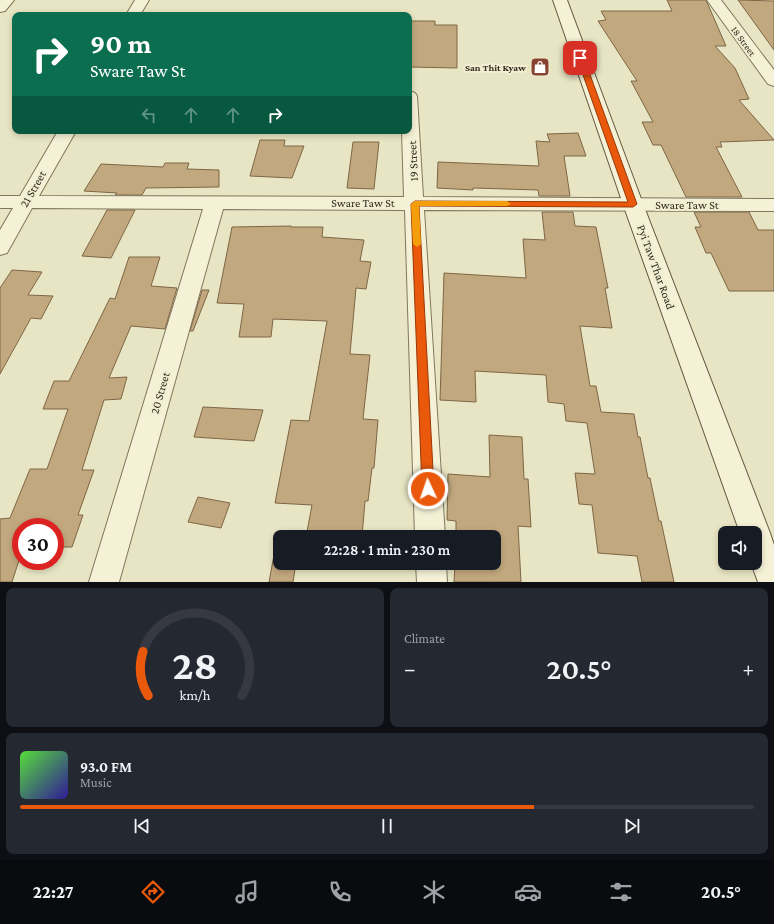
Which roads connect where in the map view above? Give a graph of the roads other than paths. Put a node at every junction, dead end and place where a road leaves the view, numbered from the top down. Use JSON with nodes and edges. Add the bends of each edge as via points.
{"nodes":[{"id":1,"x":7,"y":0,"type":"edge"},
{"id":2,"x":142,"y":0,"type":"edge"},
{"id":3,"x":560,"y":0,"type":"edge"},
{"id":4,"x":714,"y":0,"type":"edge"},
{"id":5,"x":0,"y":8,"type":"edge"},
{"id":6,"x":135,"y":12,"type":"edge"},
{"id":7,"x":774,"y":81,"type":"edge"},
{"id":8,"x":65,"y":134,"type":"edge"},
{"id":9,"x":411,"y":134,"type":"edge"},
{"id":10,"x":0,"y":202,"type":"edge"},
{"id":11,"x":26,"y":202,"type":"junction"},
{"id":12,"x":215,"y":203,"type":"junction"},
{"id":13,"x":415,"y":204,"type":"junction"},
{"id":14,"x":633,"y":204,"type":"junction"},
{"id":15,"x":774,"y":205,"type":"edge"},
{"id":16,"x":0,"y":248,"type":"edge"},
{"id":17,"x":752,"y":526,"type":"edge"},
{"id":18,"x":430,"y":530,"type":"edge"},
{"id":19,"x":762,"y":552,"type":"edge"},
{"id":20,"x":431,"y":570,"type":"edge"},
{"id":21,"x":104,"y":582,"type":"edge"},
{"id":22,"x":432,"y":582,"type":"edge"},
{"id":23,"x":773,"y":582,"type":"edge"}],
"edges":[{"from":1,"to":5,"type":"street"},
{"from":2,"to":6,"type":"street"},
{"from":3,"to":14,"type":"street","name":"Pyi Taw Thar Road"},
{"from":4,"to":7,"type":"street","name":"18 Street"},
{"from":8,"to":11,"type":"street","name":"21 Street"},
{"from":9,"to":13,"type":"street","name":"19 Street"},
{"from":10,"to":11,"type":"street","name":"Sware Taw St"},
{"from":11,"to":12,"type":"street","name":"Sware Taw St"},
{"from":11,"to":16,"type":"street","name":"21 Street"},
{"from":12,"to":13,"type":"street","name":"Sware Taw St"},
{"from":12,"to":21,"type":"street","name":"20 Street"},
{"from":13,"to":14,"type":"street","name":"Sware Taw St"},
{"from":13,"to":18,"type":"street","name":"19 Street"},
{"from":14,"to":15,"type":"street","name":"Sware Taw St"},
{"from":14,"to":17,"type":"street","name":"Pyi Taw Thar Road"},
{"from":19,"to":23,"type":"street","name":"Pyi Taw Thar Road"},
{"from":20,"to":22,"type":"street"}]}
